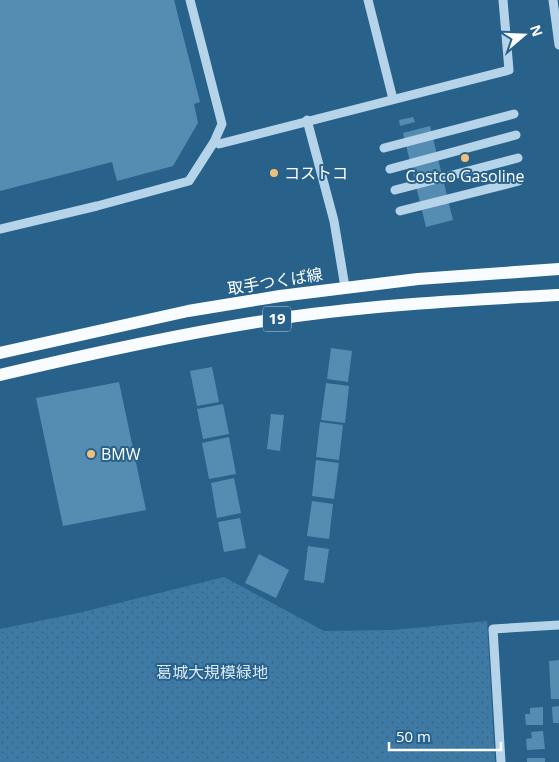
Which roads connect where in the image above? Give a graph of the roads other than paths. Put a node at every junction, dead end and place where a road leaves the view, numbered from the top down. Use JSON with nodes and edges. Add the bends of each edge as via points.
{"nodes":[{"id":1,"x":190,"y":0,"type":"edge"},
{"id":2,"x":368,"y":0,"type":"edge"},
{"id":3,"x":503,"y":0,"type":"edge"},
{"id":4,"x":553,"y":0,"type":"edge"},
{"id":5,"x":559,"y":45,"type":"edge"},
{"id":6,"x":393,"y":100,"type":"junction"},
{"id":7,"x":514,"y":114,"type":"dead end"},
{"id":8,"x":307,"y":120,"type":"junction"},
{"id":9,"x":516,"y":135,"type":"dead end"},
{"id":10,"x":219,"y":144,"type":"dead end"},
{"id":11,"x":384,"y":148,"type":"dead end"},
{"id":12,"x":518,"y":158,"type":"dead end"},
{"id":13,"x":390,"y":169,"type":"dead end"},
{"id":14,"x":519,"y":181,"type":"dead end"},
{"id":15,"x":395,"y":190,"type":"dead end"},
{"id":16,"x":400,"y":210,"type":"dead end"},
{"id":17,"x":0,"y":229,"type":"edge"},
{"id":18,"x":559,"y":269,"type":"edge"},
{"id":19,"x":345,"y":287,"type":"junction"},
{"id":20,"x":559,"y":295,"type":"edge"},
{"id":21,"x":0,"y":353,"type":"edge"},
{"id":22,"x":0,"y":375,"type":"edge"},
{"id":23,"x":559,"y":625,"type":"edge"},
{"id":24,"x":501,"y":762,"type":"edge"}],
"edges":[{"from":1,"to":17,"type":"street","via":[[222,124],[189,181]]},
{"from":2,"to":6,"type":"street"},
{"from":3,"to":6,"type":"street","via":[[509,70]]},
{"from":4,"to":5,"type":"street"},
{"from":6,"to":8,"type":"street"},
{"from":7,"to":11,"type":"street"},
{"from":8,"to":10,"type":"street"},
{"from":8,"to":19,"type":"street","via":[[334,221]]},
{"from":9,"to":13,"type":"street"},
{"from":12,"to":15,"type":"street"},
{"from":14,"to":16,"type":"street"},
{"from":18,"to":19,"type":"main road","name":"取手つくば線","number":"19"},
{"from":19,"to":21,"type":"main road","name":"取手つくば線","number":"19","via":[[188,311]]},
{"from":20,"to":22,"type":"main road","number":"19","via":[[284,318],[193,333]]},
{"from":23,"to":24,"type":"street","via":[[493,629]]}]}
